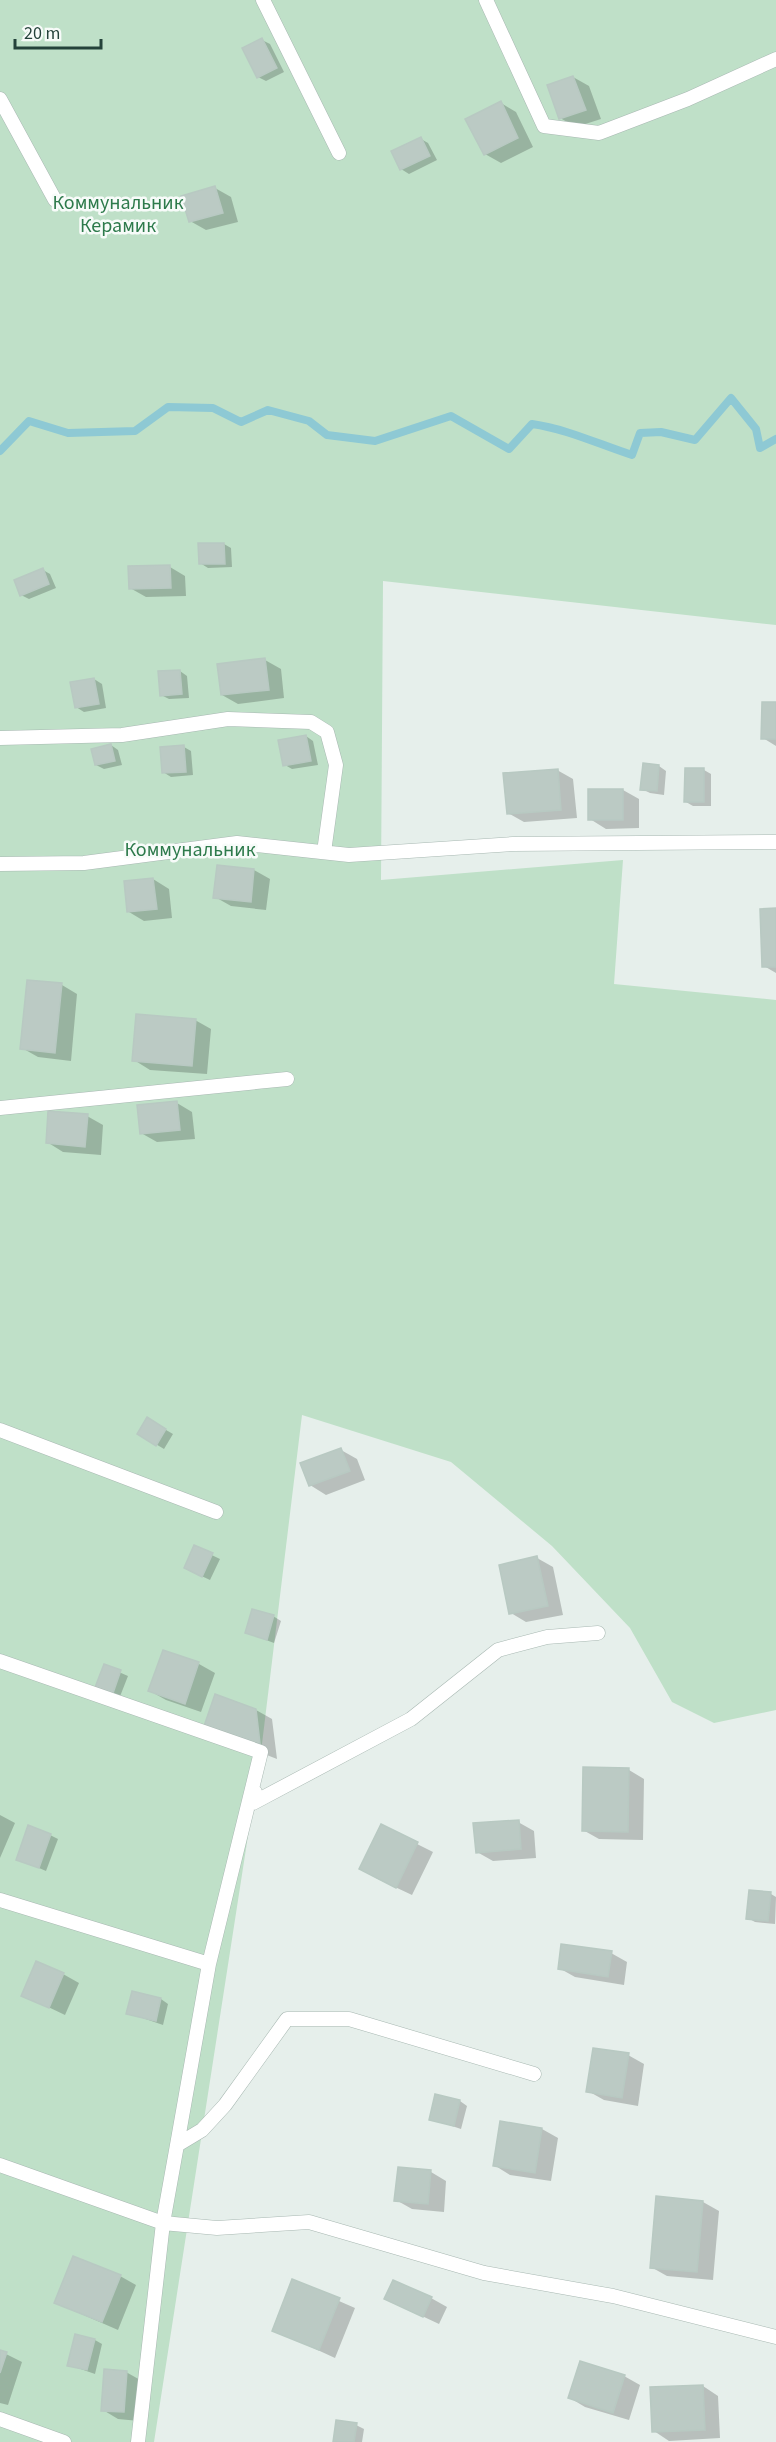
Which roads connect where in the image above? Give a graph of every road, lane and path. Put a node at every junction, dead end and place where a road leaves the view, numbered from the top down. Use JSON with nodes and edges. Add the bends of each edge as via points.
{"nodes":[{"id":1,"x":263,"y":0,"type":"edge"},
{"id":2,"x":486,"y":0,"type":"edge"},
{"id":3,"x":776,"y":59,"type":"edge"},
{"id":4,"x":0,"y":99,"type":"edge"},
{"id":5,"x":339,"y":153,"type":"dead end"},
{"id":6,"x":55,"y":200,"type":"dead end"},
{"id":7,"x":0,"y":738,"type":"edge"},
{"id":8,"x":776,"y":842,"type":"edge"},
{"id":9,"x":324,"y":852,"type":"junction"},
{"id":10,"x":0,"y":864,"type":"edge"},
{"id":11,"x":287,"y":1079,"type":"dead end"},
{"id":12,"x":0,"y":1108,"type":"edge"},
{"id":13,"x":0,"y":1430,"type":"edge"},
{"id":14,"x":216,"y":1512,"type":"dead end"},
{"id":15,"x":598,"y":1633,"type":"dead end"},
{"id":16,"x":0,"y":1661,"type":"edge"},
{"id":17,"x":261,"y":1752,"type":"junction"},
{"id":18,"x":0,"y":1900,"type":"edge"},
{"id":19,"x":209,"y":1964,"type":"junction"},
{"id":20,"x":534,"y":2074,"type":"dead end"},
{"id":21,"x":177,"y":2145,"type":"junction"},
{"id":22,"x":0,"y":2165,"type":"edge"},
{"id":23,"x":163,"y":2223,"type":"junction"},
{"id":24,"x":776,"y":2337,"type":"edge"},
{"id":25,"x":0,"y":2419,"type":"edge"},
{"id":26,"x":64,"y":2442,"type":"edge"},
{"id":27,"x":138,"y":2442,"type":"edge"}],
"edges":[{"from":1,"to":5,"type":"lane"},
{"from":2,"to":3,"type":"lane","via":[[544,126],[599,133]]},
{"from":4,"to":6,"type":"lane"},
{"from":7,"to":9,"type":"lane","via":[[122,735],[228,719],[311,722],[327,732],[336,765]]},
{"from":8,"to":9,"type":"lane","via":[[513,844],[349,855]]},
{"from":9,"to":10,"type":"lane","via":[[237,843],[84,863]]},
{"from":11,"to":12,"type":"lane"},
{"from":13,"to":14,"type":"lane"},
{"from":15,"to":17,"type":"lane","via":[[547,1636],[498,1650],[411,1719],[253,1803]]},
{"from":16,"to":17,"type":"lane"},
{"from":17,"to":19,"type":"lane"},
{"from":18,"to":19,"type":"lane"},
{"from":19,"to":21,"type":"lane"},
{"from":20,"to":21,"type":"lane","via":[[349,2019],[287,2019],[225,2105],[202,2130]]},
{"from":21,"to":23,"type":"lane"},
{"from":22,"to":23,"type":"lane"},
{"from":23,"to":24,"type":"lane","via":[[218,2228],[309,2222],[484,2273],[613,2296]]},
{"from":23,"to":27,"type":"lane"},
{"from":25,"to":26,"type":"lane"}]}
